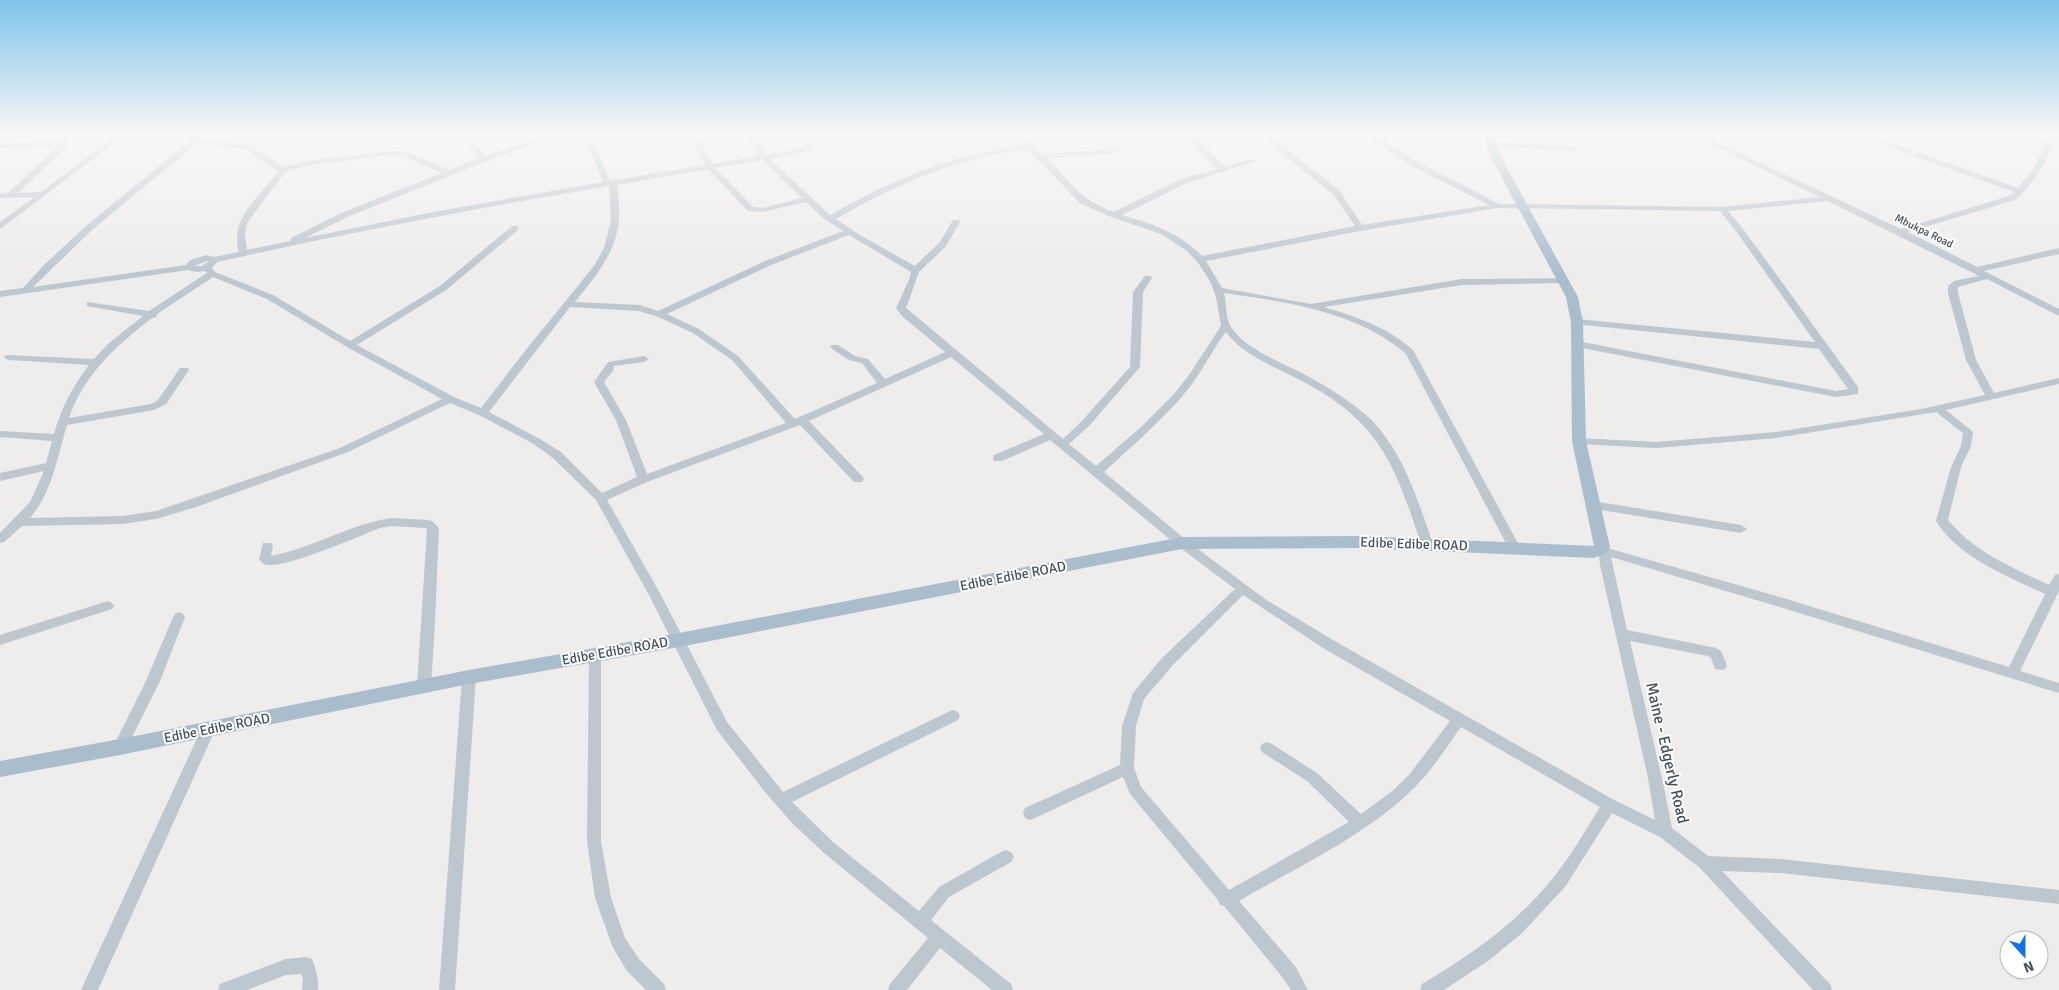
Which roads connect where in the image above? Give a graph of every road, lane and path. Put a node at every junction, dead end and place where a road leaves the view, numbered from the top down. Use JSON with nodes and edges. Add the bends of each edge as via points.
{"nodes":[{"id":1,"x":26,"y":181,"type":"edge"},
{"id":2,"x":59,"y":181,"type":"edge"},
{"id":3,"x":145,"y":181,"type":"edge"},
{"id":4,"x":275,"y":181,"type":"edge"},
{"id":5,"x":428,"y":181,"type":"edge"},
{"id":6,"x":621,"y":181,"type":"edge"},
{"id":7,"x":725,"y":181,"type":"edge"},
{"id":8,"x":788,"y":181,"type":"edge"},
{"id":9,"x":906,"y":181,"type":"edge"},
{"id":10,"x":1064,"y":181,"type":"edge"},
{"id":11,"x":1184,"y":181,"type":"edge"},
{"id":12,"x":1323,"y":181,"type":"edge"},
{"id":13,"x":1449,"y":181,"type":"edge"},
{"id":14,"x":1510,"y":181,"type":"edge"},
{"id":15,"x":1796,"y":181,"type":"edge"},
{"id":16,"x":1990,"y":181,"type":"edge"},
{"id":17,"x":2027,"y":181,"type":"edge"},
{"id":18,"x":610,"y":183,"type":"junction"},
{"id":19,"x":2020,"y":192,"type":"junction"},
{"id":20,"x":42,"y":194,"type":"junction"},
{"id":21,"x":11,"y":195,"type":"junction"},
{"id":22,"x":0,"y":196,"type":"edge"},
{"id":23,"x":1832,"y":198,"type":"junction"},
{"id":24,"x":807,"y":199,"type":"junction"},
{"id":25,"x":1497,"y":206,"type":"junction"},
{"id":26,"x":1522,"y":206,"type":"junction"},
{"id":27,"x":1722,"y":209,"type":"junction"},
{"id":28,"x":1117,"y":214,"type":"junction"},
{"id":29,"x":830,"y":219,"type":"junction"},
{"id":30,"x":956,"y":222,"type":"dead end"},
{"id":31,"x":0,"y":226,"type":"edge"},
{"id":32,"x":515,"y":228,"type":"dead end"},
{"id":33,"x":1360,"y":228,"type":"junction"},
{"id":34,"x":849,"y":232,"type":"junction"},
{"id":35,"x":1901,"y":232,"type":"junction"},
{"id":36,"x":289,"y":244,"type":"junction"},
{"id":37,"x":2059,"y":251,"type":"edge"},
{"id":38,"x":244,"y":253,"type":"junction"},
{"id":39,"x":1200,"y":259,"type":"junction"},
{"id":40,"x":193,"y":264,"type":"junction"},
{"id":41,"x":211,"y":267,"type":"junction"},
{"id":42,"x":1976,"y":270,"type":"junction"},
{"id":43,"x":915,"y":271,"type":"junction"},
{"id":44,"x":1990,"y":276,"type":"junction"},
{"id":45,"x":1148,"y":278,"type":"dead end"},
{"id":46,"x":1562,"y":280,"type":"junction"},
{"id":47,"x":27,"y":288,"type":"junction"},
{"id":48,"x":1219,"y":290,"type":"junction"},
{"id":49,"x":12,"y":292,"type":"junction"},
{"id":50,"x":0,"y":294,"type":"edge"},
{"id":51,"x":90,"y":304,"type":"dead end"},
{"id":52,"x":570,"y":304,"type":"junction"},
{"id":53,"x":1312,"y":306,"type":"junction"},
{"id":54,"x":2059,"y":313,"type":"edge"},
{"id":55,"x":659,"y":314,"type":"junction"},
{"id":56,"x":152,"y":315,"type":"junction"},
{"id":57,"x":1577,"y":322,"type":"junction"},
{"id":58,"x":1226,"y":326,"type":"junction"},
{"id":59,"x":1577,"y":344,"type":"junction"},
{"id":60,"x":350,"y":345,"type":"junction"},
{"id":61,"x":1823,"y":346,"type":"junction"},
{"id":62,"x":835,"y":347,"type":"dead end"},
{"id":63,"x":952,"y":353,"type":"junction"},
{"id":64,"x":9,"y":357,"type":"dead end"},
{"id":65,"x":644,"y":359,"type":"dead end"},
{"id":66,"x":96,"y":362,"type":"junction"},
{"id":67,"x":184,"y":370,"type":"dead end"},
{"id":68,"x":2059,"y":381,"type":"edge"},
{"id":69,"x":883,"y":384,"type":"junction"},
{"id":70,"x":1991,"y":397,"type":"junction"},
{"id":71,"x":450,"y":399,"type":"junction"},
{"id":72,"x":1937,"y":408,"type":"junction"},
{"id":73,"x":483,"y":413,"type":"junction"},
{"id":74,"x":64,"y":422,"type":"junction"},
{"id":75,"x":797,"y":422,"type":"junction"},
{"id":76,"x":0,"y":434,"type":"edge"},
{"id":77,"x":1052,"y":435,"type":"junction"},
{"id":78,"x":58,"y":438,"type":"junction"},
{"id":79,"x":1579,"y":441,"type":"junction"},
{"id":80,"x":1063,"y":444,"type":"junction"},
{"id":81,"x":998,"y":458,"type":"dead end"},
{"id":82,"x":50,"y":466,"type":"junction"},
{"id":83,"x":1097,"y":472,"type":"junction"},
{"id":84,"x":0,"y":477,"type":"edge"},
{"id":85,"x":644,"y":479,"type":"junction"},
{"id":86,"x":858,"y":479,"type":"dead end"},
{"id":87,"x":600,"y":498,"type":"junction"},
{"id":88,"x":1593,"y":505,"type":"junction"},
{"id":89,"x":20,"y":522,"type":"junction"},
{"id":90,"x":1741,"y":529,"type":"dead end"},
{"id":91,"x":0,"y":539,"type":"edge"},
{"id":92,"x":1182,"y":543,"type":"junction"},
{"id":93,"x":1427,"y":544,"type":"junction"},
{"id":94,"x":266,"y":546,"type":"dead end"},
{"id":95,"x":1514,"y":548,"type":"junction"},
{"id":96,"x":1602,"y":551,"type":"junction"},
{"id":97,"x":2059,"y":578,"type":"edge"},
{"id":98,"x":1242,"y":588,"type":"junction"},
{"id":99,"x":2052,"y":592,"type":"junction"},
{"id":100,"x":108,"y":606,"type":"dead end"},
{"id":101,"x":179,"y":617,"type":"dead end"},
{"id":102,"x":1622,"y":634,"type":"junction"},
{"id":103,"x":0,"y":640,"type":"edge"},
{"id":104,"x":679,"y":640,"type":"junction"},
{"id":105,"x":595,"y":655,"type":"junction"},
{"id":106,"x":1720,"y":665,"type":"dead end"},
{"id":107,"x":2012,"y":674,"type":"junction"},
{"id":108,"x":469,"y":677,"type":"junction"},
{"id":109,"x":424,"y":686,"type":"junction"},
{"id":110,"x":2059,"y":688,"type":"edge"},
{"id":111,"x":953,"y":716,"type":"dead end"},
{"id":112,"x":1459,"y":719,"type":"junction"},
{"id":113,"x":208,"y":730,"type":"junction"},
{"id":114,"x":120,"y":747,"type":"junction"},
{"id":115,"x":1267,"y":748,"type":"dead end"},
{"id":116,"x":1127,"y":768,"type":"junction"},
{"id":117,"x":0,"y":769,"type":"edge"},
{"id":118,"x":782,"y":800,"type":"junction"},
{"id":119,"x":1609,"y":805,"type":"junction"},
{"id":120,"x":1030,"y":813,"type":"dead end"},
{"id":121,"x":1360,"y":823,"type":"junction"},
{"id":122,"x":1665,"y":832,"type":"junction"},
{"id":123,"x":1006,"y":857,"type":"dead end"},
{"id":124,"x":1704,"y":862,"type":"junction"},
{"id":125,"x":2059,"y":897,"type":"edge"},
{"id":126,"x":1226,"y":900,"type":"junction"},
{"id":127,"x":920,"y":922,"type":"junction"},
{"id":128,"x":939,"y":937,"type":"junction"},
{"id":129,"x":89,"y":990,"type":"edge"},
{"id":130,"x":226,"y":990,"type":"edge"},
{"id":131,"x":310,"y":990,"type":"edge"},
{"id":132,"x":447,"y":990,"type":"edge"},
{"id":133,"x":658,"y":990,"type":"edge"},
{"id":134,"x":896,"y":990,"type":"edge"},
{"id":135,"x":1005,"y":990,"type":"edge"},
{"id":136,"x":1300,"y":990,"type":"edge"},
{"id":137,"x":1428,"y":990,"type":"edge"},
{"id":138,"x":1824,"y":990,"type":"edge"}],
"edges":[{"from":1,"to":21,"type":"street"},
{"from":2,"to":20,"type":"street"},
{"from":3,"to":47,"type":"street","via":[[96,221]]},
{"from":4,"to":38,"type":"street","via":[[242,225],[240,235]]},
{"from":5,"to":36,"type":"street","via":[[304,233]]},
{"from":6,"to":18,"type":"street"},
{"from":7,"to":24,"type":"street","via":[[754,210]]},
{"from":8,"to":24,"type":"street"},
{"from":9,"to":29,"type":"street","via":[[862,200]]},
{"from":10,"to":28,"type":"street","via":[[1085,202]]},
{"from":11,"to":28,"type":"street"},
{"from":12,"to":33,"type":"street","via":[[1332,188]]},
{"from":13,"to":25,"type":"street"},
{"from":14,"to":26,"type":"main road"},
{"from":15,"to":23,"type":"street","name":"Mbukpa Road"},
{"from":16,"to":19,"type":"street"},
{"from":17,"to":19,"type":"street"},
{"from":18,"to":36,"type":"street"},
{"from":18,"to":52,"type":"street","via":[[615,220],[608,248]]},
{"from":19,"to":35,"type":"street","via":[[2006,200]]},
{"from":20,"to":21,"type":"street"},
{"from":20,"to":31,"type":"street"},
{"from":21,"to":22,"type":"street"},
{"from":23,"to":27,"type":"street"},
{"from":23,"to":35,"type":"street","name":"Mbukpa Road"},
{"from":24,"to":29,"type":"street"},
{"from":25,"to":26,"type":"street"},
{"from":25,"to":33,"type":"street"},
{"from":26,"to":27,"type":"street"},
{"from":26,"to":46,"type":"main road"},
{"from":27,"to":61,"type":"street"},
{"from":28,"to":39,"type":"street","via":[[1172,236]]},
{"from":29,"to":34,"type":"street"},
{"from":30,"to":43,"type":"street","via":[[941,249]]},
{"from":32,"to":60,"type":"street","via":[[443,288]]},
{"from":33,"to":39,"type":"street"},
{"from":34,"to":43,"type":"street"},
{"from":34,"to":55,"type":"street","via":[[768,263]]},
{"from":35,"to":42,"type":"street","name":"Mbukpa Road"},
{"from":36,"to":38,"type":"street"},
{"from":37,"to":42,"type":"street"},
{"from":38,"to":41,"type":"street"},
{"from":39,"to":48,"type":"street"},
{"from":40,"to":41,"type":"street","via":[[194,269]]},
{"from":40,"to":47,"type":"street","via":[[83,276]]},
{"from":40,"to":49,"type":"street"},
{"from":41,"to":56,"type":"street"},
{"from":41,"to":60,"type":"street","via":[[270,297]]},
{"from":42,"to":44,"type":"street","name":"Mbukpa Road"},
{"from":43,"to":63,"type":"street","via":[[901,308]]},
{"from":44,"to":54,"type":"street","name":"Mbukpa Road"},
{"from":44,"to":70,"type":"street","via":[[1957,284],[1953,286],[1952,293],[1971,360]]},
{"from":45,"to":80,"type":"street","via":[[1138,292],[1135,367]]},
{"from":46,"to":53,"type":"street","via":[[1462,282]]},
{"from":46,"to":57,"type":"main road","via":[[1572,297]]},
{"from":47,"to":49,"type":"street"},
{"from":48,"to":53,"type":"street"},
{"from":48,"to":58,"type":"street"},
{"from":49,"to":50,"type":"street"},
{"from":51,"to":56,"type":"street"},
{"from":52,"to":55,"type":"street","via":[[614,305]]},
{"from":52,"to":73,"type":"street"},
{"from":53,"to":95,"type":"street","via":[[1389,334],[1410,352]]},
{"from":55,"to":75,"type":"street","via":[[696,331],[734,358]]},
{"from":56,"to":66,"type":"street"},
{"from":57,"to":59,"type":"main road"},
{"from":57,"to":61,"type":"street"},
{"from":58,"to":83,"type":"street","via":[[1179,394]]},
{"from":58,"to":93,"type":"street","via":[[1244,344],[1340,398],[1369,422],[1381,436],[1403,476]]},
{"from":59,"to":61,"type":"street","via":[[1836,394],[1854,392]]},
{"from":59,"to":79,"type":"main road"},
{"from":60,"to":71,"type":"street"},
{"from":62,"to":69,"type":"street","via":[[865,362]]},
{"from":63,"to":69,"type":"street"},
{"from":63,"to":77,"type":"street"},
{"from":64,"to":66,"type":"street"},
{"from":65,"to":85,"type":"street","via":[[611,364],[599,382],[621,420]]},
{"from":66,"to":74,"type":"street","via":[[69,403]]},
{"from":67,"to":74,"type":"street","via":[[162,402],[154,407]]},
{"from":68,"to":70,"type":"street"},
{"from":69,"to":75,"type":"street"},
{"from":70,"to":72,"type":"street"},
{"from":71,"to":73,"type":"street"},
{"from":71,"to":89,"type":"street","via":[[344,450],[156,515],[122,520]]},
{"from":72,"to":79,"type":"street","via":[[1777,435],[1656,445]]},
{"from":72,"to":99,"type":"street","via":[[1968,432],[1942,521],[1960,540],[1980,554]]},
{"from":73,"to":87,"type":"street","via":[[557,455]]},
{"from":74,"to":78,"type":"street"},
{"from":75,"to":85,"type":"street"},
{"from":75,"to":86,"type":"street"},
{"from":76,"to":78,"type":"street"},
{"from":77,"to":80,"type":"street"},
{"from":77,"to":81,"type":"street"},
{"from":78,"to":82,"type":"street"},
{"from":79,"to":88,"type":"main road"},
{"from":80,"to":83,"type":"street"},
{"from":82,"to":84,"type":"street"},
{"from":82,"to":89,"type":"street","via":[[35,503]]},
{"from":83,"to":92,"type":"street"},
{"from":85,"to":87,"type":"street"},
{"from":87,"to":104,"type":"street"},
{"from":88,"to":90,"type":"street"},
{"from":88,"to":96,"type":"main road"},
{"from":89,"to":91,"type":"street"},
{"from":92,"to":93,"type":"main road","name":"Edibe Edibe ROAD"},
{"from":92,"to":98,"type":"street"},
{"from":92,"to":104,"type":"main road","name":"Edibe Edibe ROAD"},
{"from":93,"to":95,"type":"main road","name":"Edibe Edibe ROAD"},
{"from":94,"to":109,"type":"street","via":[[265,559],[269,561],[293,556],[378,524],[428,524],[433,528]]},
{"from":95,"to":96,"type":"main road","name":"Edibe Edibe ROAD"},
{"from":96,"to":102,"type":"street","name":"Maine - Edgerly Road"},
{"from":96,"to":107,"type":"street","via":[[1811,611]]},
{"from":97,"to":99,"type":"street"},
{"from":98,"to":112,"type":"street","via":[[1328,644]]},
{"from":98,"to":116,"type":"street","via":[[1167,662],[1138,697],[1129,726]]},
{"from":99,"to":107,"type":"street"},
{"from":100,"to":103,"type":"street"},
{"from":101,"to":114,"type":"street","via":[[153,681]]},
{"from":102,"to":106,"type":"street","via":[[1711,652]]},
{"from":102,"to":122,"type":"street","name":"Maine - Edgerly Road"},
{"from":104,"to":105,"type":"main road","name":"Edibe Edibe ROAD"},
{"from":104,"to":118,"type":"street","via":[[722,726]]},
{"from":105,"to":108,"type":"main road","name":"Edibe Edibe ROAD"},
{"from":105,"to":133,"type":"street","via":[[594,841],[603,898],[618,942],[633,965]]},
{"from":107,"to":110,"type":"street"},
{"from":108,"to":109,"type":"main road","name":"Edibe Edibe ROAD"},
{"from":108,"to":132,"type":"street"},
{"from":109,"to":113,"type":"main road","name":"Edibe Edibe ROAD"},
{"from":111,"to":118,"type":"street"},
{"from":112,"to":119,"type":"street"},
{"from":112,"to":121,"type":"street","via":[[1414,778]]},
{"from":113,"to":114,"type":"main road","name":"Edibe Edibe ROAD"},
{"from":113,"to":129,"type":"street"},
{"from":114,"to":117,"type":"main road","name":"Edibe Edibe ROAD"},
{"from":115,"to":121,"type":"street","via":[[1312,777]]},
{"from":116,"to":120,"type":"street"},
{"from":116,"to":126,"type":"street","via":[[1135,790]]},
{"from":118,"to":127,"type":"street","via":[[829,848]]},
{"from":119,"to":122,"type":"street"},
{"from":119,"to":137,"type":"street","via":[[1560,882],[1537,908],[1504,940]]},
{"from":121,"to":126,"type":"street"},
{"from":122,"to":124,"type":"street","name":"Maine - Edgerly Road"},
{"from":123,"to":127,"type":"street","via":[[944,892]]},
{"from":124,"to":125,"type":"street","via":[[1781,866]]},
{"from":124,"to":138,"type":"street","name":"Maine - Edgerly Road"},
{"from":126,"to":136,"type":"street","via":[[1289,972]]},
{"from":127,"to":128,"type":"street"},
{"from":128,"to":134,"type":"street"},
{"from":128,"to":135,"type":"street"},
{"from":130,"to":131,"type":"street","via":[[286,967],[306,965],[311,979]]}]}
